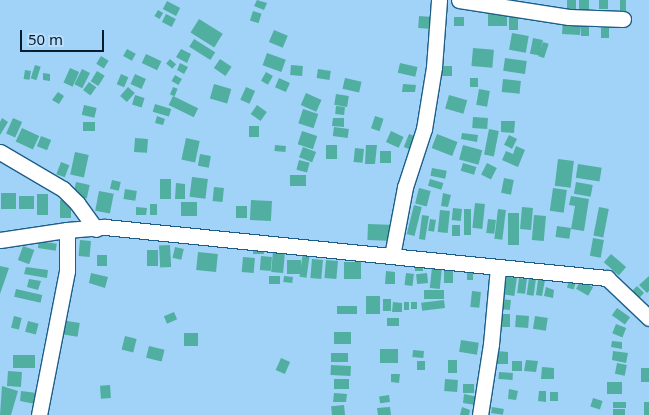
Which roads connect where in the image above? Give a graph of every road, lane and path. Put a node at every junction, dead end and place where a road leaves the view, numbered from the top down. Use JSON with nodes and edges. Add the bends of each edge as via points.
{"nodes":[{"id":1,"x":439,"y":0,"type":"edge"},
{"id":2,"x":460,"y":0,"type":"edge"},
{"id":3,"x":624,"y":20,"type":"dead end"},
{"id":4,"x":0,"y":152,"type":"edge"},
{"id":5,"x":96,"y":229,"type":"junction"},
{"id":6,"x":67,"y":230,"type":"junction"},
{"id":7,"x":0,"y":240,"type":"edge"},
{"id":8,"x":392,"y":256,"type":"junction"},
{"id":9,"x":498,"y":267,"type":"junction"},
{"id":10,"x":649,"y":318,"type":"edge"},
{"id":11,"x":39,"y":415,"type":"edge"},
{"id":12,"x":480,"y":415,"type":"edge"}],
"edges":[{"from":1,"to":8,"type":"street","via":[[434,67],[424,128],[405,187]]},
{"from":2,"to":3,"type":"street","via":[[569,16]]},
{"from":4,"to":5,"type":"street","via":[[63,189]]},
{"from":5,"to":6,"type":"street"},
{"from":5,"to":8,"type":"street","via":[[105,227]]},
{"from":6,"to":7,"type":"street"},
{"from":6,"to":11,"type":"street","via":[[67,271]]},
{"from":8,"to":9,"type":"street"},
{"from":9,"to":10,"type":"street","via":[[607,278]]},
{"from":9,"to":12,"type":"street"}]}
